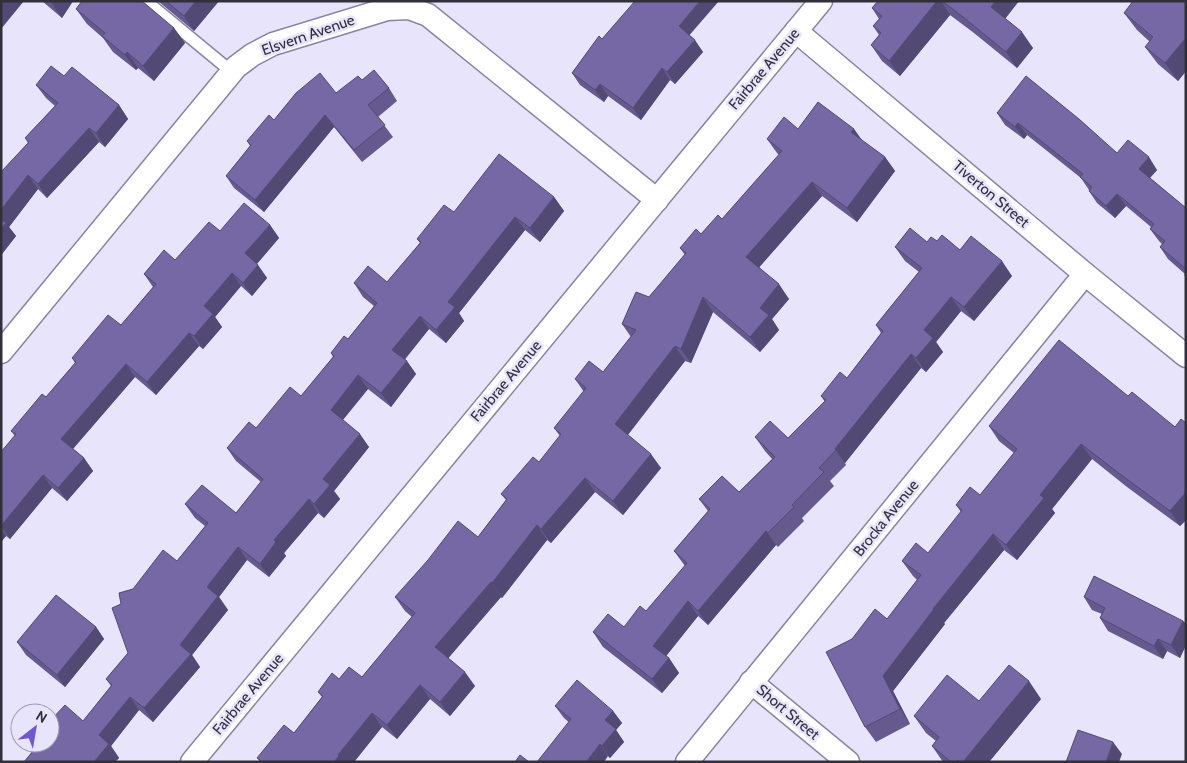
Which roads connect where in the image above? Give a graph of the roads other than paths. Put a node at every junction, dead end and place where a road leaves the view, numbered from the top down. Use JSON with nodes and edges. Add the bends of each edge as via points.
{"nodes":[{"id":1,"x":146,"y":1,"type":"edge"},
{"id":2,"x":821,"y":1,"type":"edge"},
{"id":3,"x":796,"y":31,"type":"junction"},
{"id":4,"x":232,"y":72,"type":"junction"},
{"id":5,"x":657,"y":200,"type":"junction"},
{"id":6,"x":1085,"y":274,"type":"junction"},
{"id":7,"x":1,"y":352,"type":"edge"},
{"id":8,"x":1186,"y":356,"type":"edge"},
{"id":9,"x":751,"y":682,"type":"junction"},
{"id":10,"x":192,"y":762,"type":"edge"},
{"id":11,"x":687,"y":762,"type":"edge"},
{"id":12,"x":848,"y":762,"type":"edge"}],
"edges":[{"from":1,"to":4,"type":"lane"},
{"from":2,"to":3,"type":"street","name":"Fairbrae Avenue"},
{"from":3,"to":5,"type":"street","name":"Fairbrae Avenue"},
{"from":3,"to":6,"type":"street","name":"Tiverton Street"},
{"from":4,"to":5,"type":"street","name":"Elsvern Avenue","via":[[272,44],[387,8],[409,8],[428,15]]},
{"from":4,"to":7,"type":"street","name":"Elsvern Avenue"},
{"from":5,"to":10,"type":"street","name":"Fairbrae Avenue"},
{"from":6,"to":8,"type":"street","name":"Tiverton Street"},
{"from":6,"to":9,"type":"street","name":"Brocka Avenue"},
{"from":9,"to":11,"type":"street","name":"Brocka Avenue"},
{"from":9,"to":12,"type":"street","name":"Short Street"}]}
